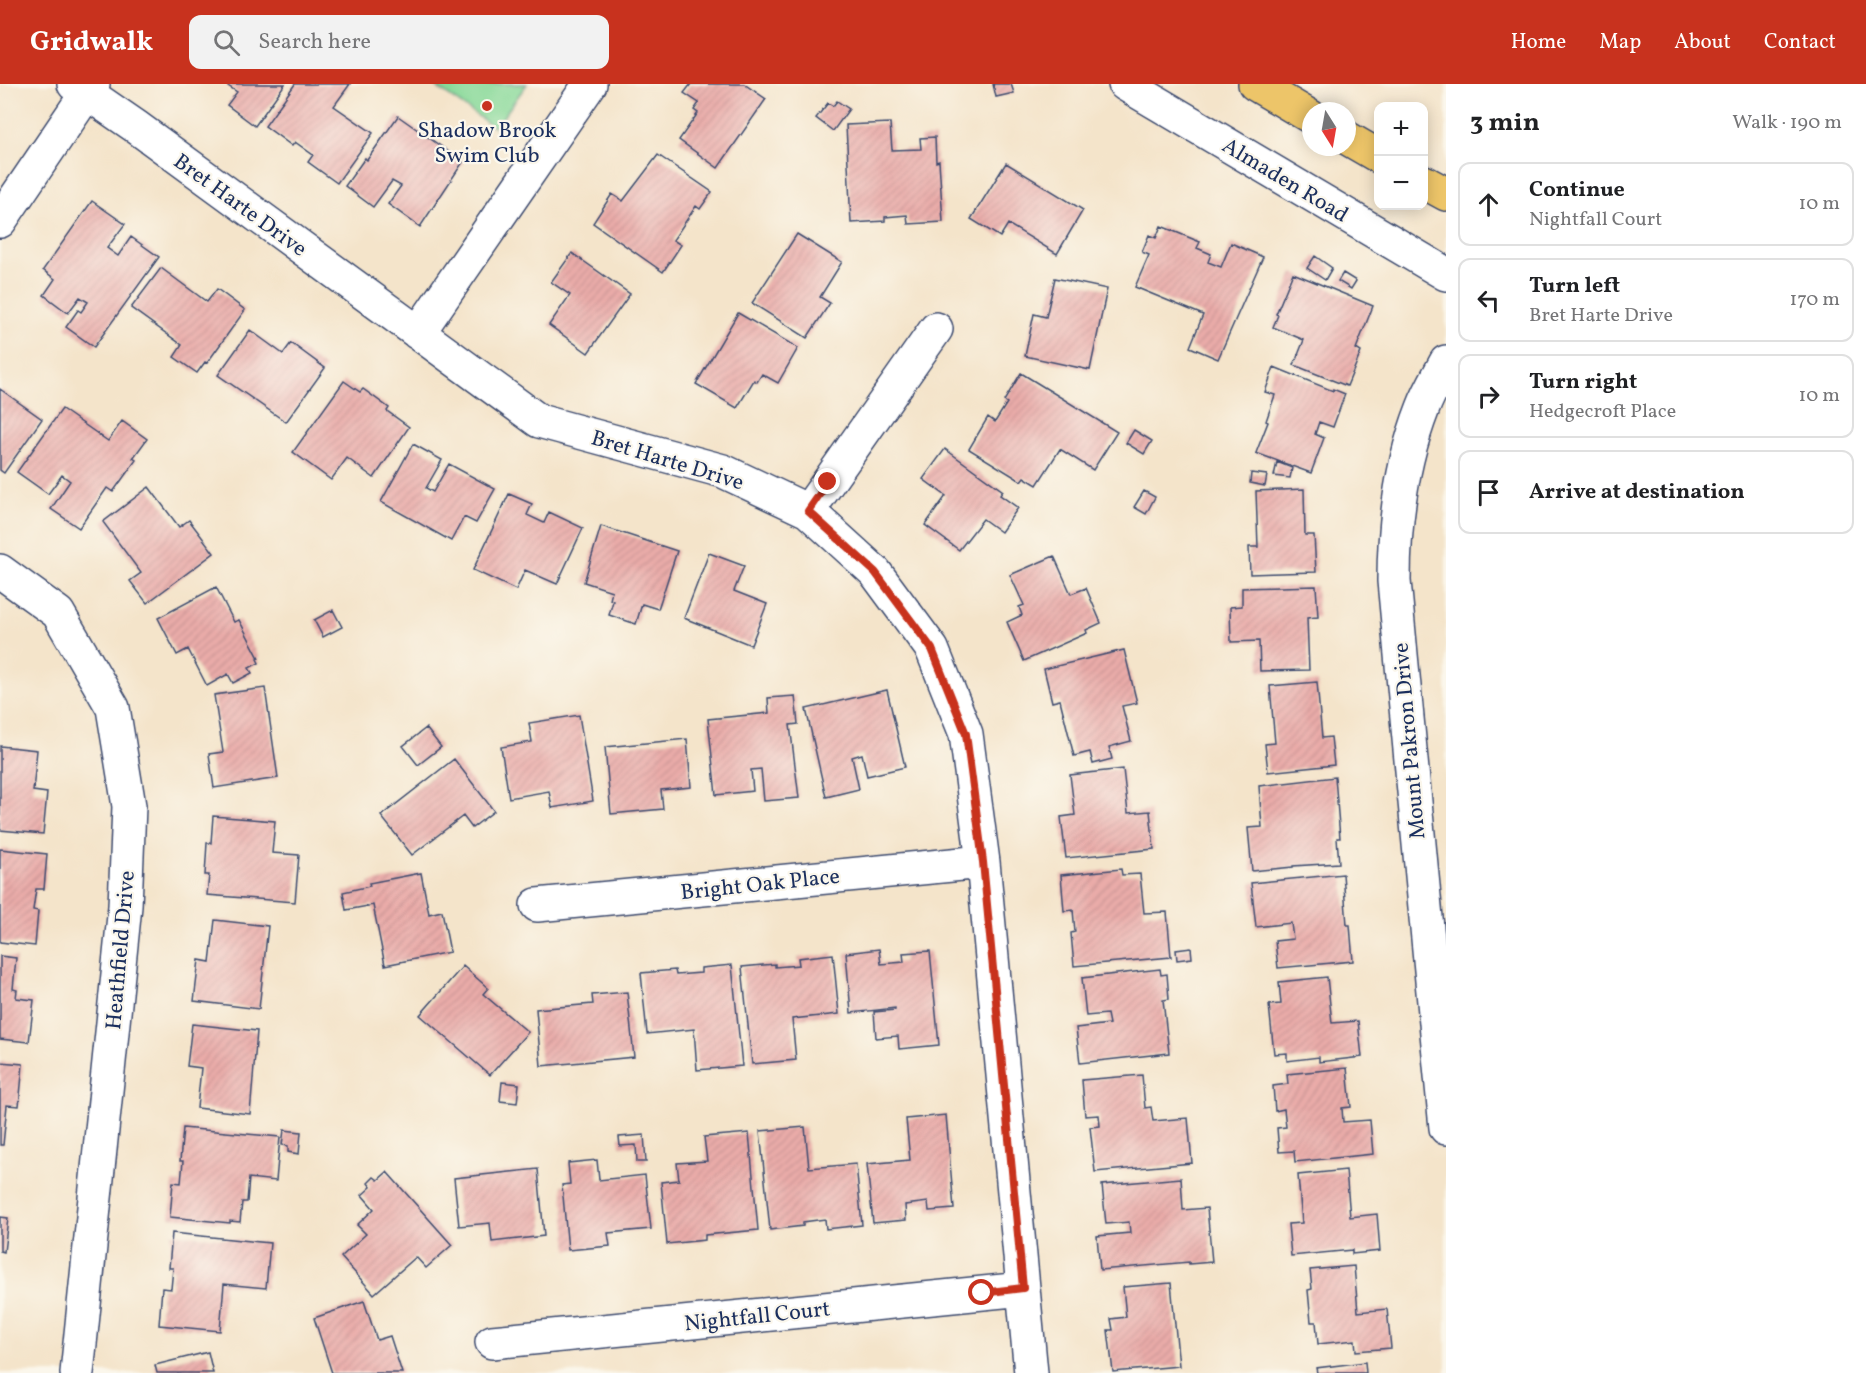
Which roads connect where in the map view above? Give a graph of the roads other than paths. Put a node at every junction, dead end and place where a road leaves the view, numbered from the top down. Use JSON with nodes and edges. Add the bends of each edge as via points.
{"nodes":[{"id":1,"x":1125,"y":84,"type":"edge"},
{"id":2,"x":1255,"y":84,"type":"edge"},
{"id":3,"x":85,"y":87,"type":"edge"},
{"id":4,"x":575,"y":89,"type":"edge"},
{"id":5,"x":1302,"y":112,"type":"edge"},
{"id":6,"x":1356,"y":143,"type":"edge"},
{"id":7,"x":1374,"y":154,"type":"edge"},
{"id":8,"x":1428,"y":184,"type":"edge"},
{"id":9,"x":1446,"y":194,"type":"edge"},
{"id":10,"x":0,"y":221,"type":"edge"},
{"id":11,"x":1446,"y":274,"type":"edge"},
{"id":12,"x":936,"y":329,"type":"dead end"},
{"id":13,"x":418,"y":333,"type":"junction"},
{"id":14,"x":1446,"y":362,"type":"edge"},
{"id":15,"x":808,"y":511,"type":"junction"},
{"id":16,"x":0,"y":571,"type":"edge"},
{"id":17,"x":983,"y":862,"type":"junction"},
{"id":18,"x":1434,"y":878,"type":"edge"},
{"id":19,"x":537,"y":905,"type":"dead end"},
{"id":20,"x":1446,"y":1128,"type":"edge"},
{"id":21,"x":1023,"y":1288,"type":"junction"},
{"id":22,"x":492,"y":1342,"type":"dead end"},
{"id":23,"x":77,"y":1373,"type":"edge"},
{"id":24,"x":1030,"y":1373,"type":"edge"}],
"edges":[{"from":1,"to":11,"type":"street","name":"Almaden Road"},
{"from":2,"to":5,"type":"main road"},
{"from":3,"to":10,"type":"street"},
{"from":3,"to":13,"type":"street","name":"Bret Harte Drive"},
{"from":4,"to":13,"type":"street"},
{"from":6,"to":7,"type":"main road"},
{"from":8,"to":9,"type":"main road"},
{"from":12,"to":15,"type":"street"},
{"from":13,"to":15,"type":"street","name":"Bret Harte Drive","via":[[539,421],[723,471]]},
{"from":14,"to":18,"type":"street","name":"Mount Pakron Drive","via":[[1423,407],[1404,465],[1394,534],[1394,581]]},
{"from":15,"to":17,"type":"street","name":"Bret Harte Drive","via":[[875,572],[932,649],[966,734]]},
{"from":16,"to":23,"type":"street","name":"Heathfield Drive","via":[[58,613],[113,708],[129,806],[125,906]]},
{"from":17,"to":19,"type":"street","name":"Bright Oak Place"},
{"from":17,"to":21,"type":"street","name":"Bret Harte Drive"},
{"from":18,"to":20,"type":"street","name":"Mount Pakron Drive"},
{"from":21,"to":22,"type":"street","name":"Nightfall Court"},
{"from":21,"to":24,"type":"street","name":"Bret Harte Drive"}]}
